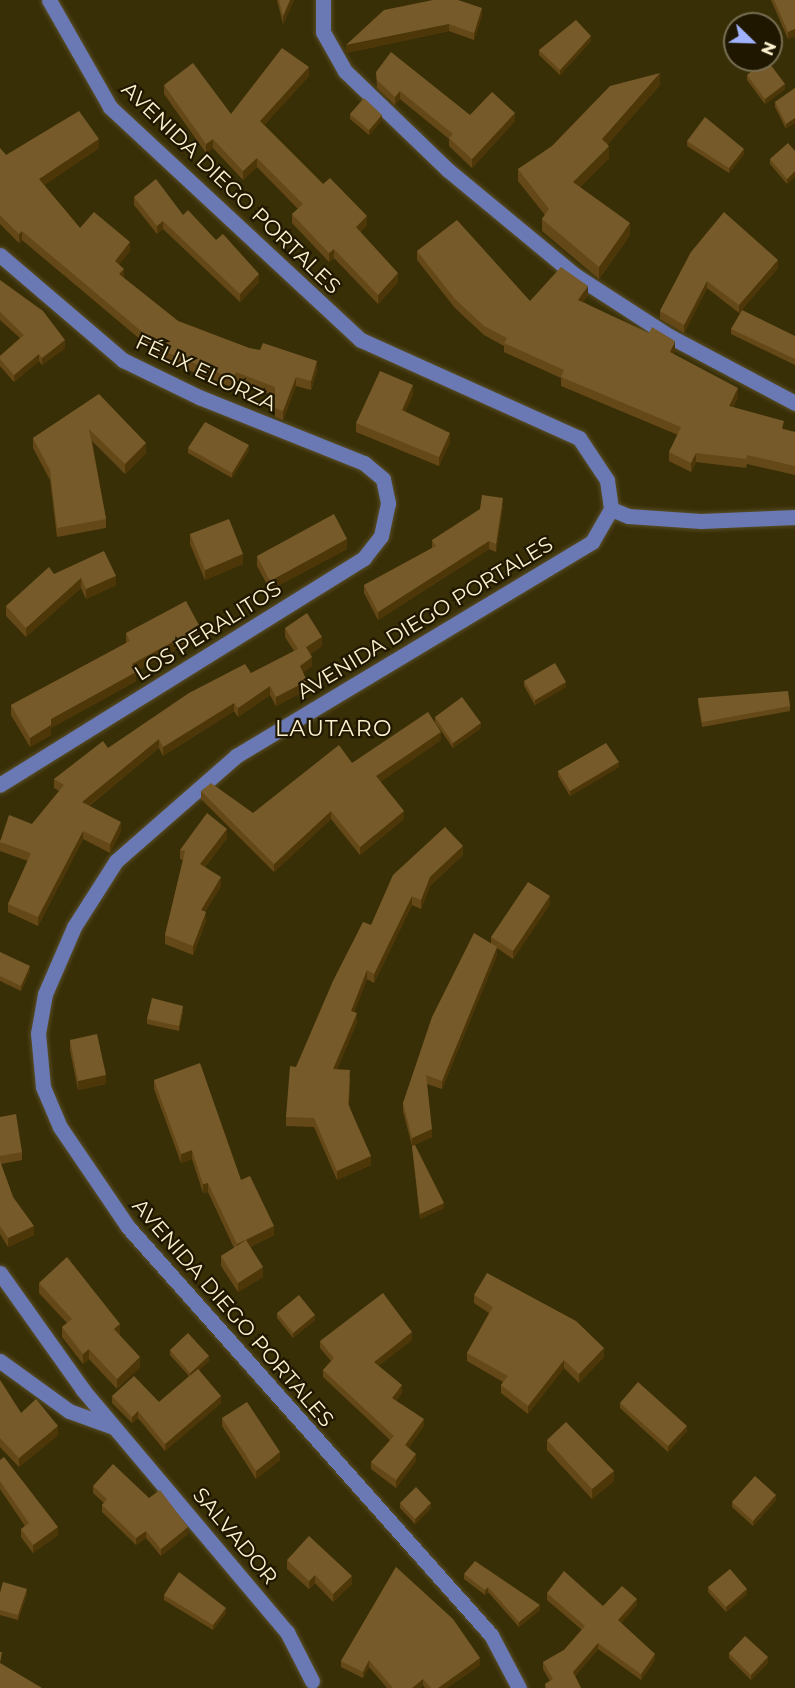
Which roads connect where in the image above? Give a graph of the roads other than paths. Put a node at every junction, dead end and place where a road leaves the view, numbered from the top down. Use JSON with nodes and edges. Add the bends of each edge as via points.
{"nodes":[{"id":1,"x":49,"y":0,"type":"edge"},
{"id":2,"x":323,"y":0,"type":"edge"},
{"id":3,"x":0,"y":255,"type":"edge"},
{"id":4,"x":795,"y":403,"type":"edge"},
{"id":5,"x":383,"y":479,"type":"joint"},
{"id":6,"x":611,"y":509,"type":"junction"},
{"id":7,"x":795,"y":517,"type":"edge"},
{"id":8,"x":0,"y":785,"type":"edge"},
{"id":9,"x":0,"y":1273,"type":"edge"},
{"id":10,"x":0,"y":1361,"type":"edge"},
{"id":11,"x":113,"y":1427,"type":"junction"},
{"id":12,"x":312,"y":1681,"type":"dead end"},
{"id":13,"x":519,"y":1688,"type":"edge"}],
"edges":[{"from":1,"to":6,"type":"street","name":"AVENIDA DIEGO PORTALES","via":[[110,107],[360,340],[579,438],[607,480]]},
{"from":2,"to":4,"type":"street","via":[[323,32],[345,71],[448,170],[575,275],[669,336]]},
{"from":3,"to":5,"type":"street","name":"FÉLIX ELORZA","via":[[123,360],[199,397],[364,463]]},
{"from":5,"to":8,"type":"street","name":"LOS PERALITOS","via":[[388,503],[381,536],[364,558]]},
{"from":6,"to":7,"type":"street","via":[[641,518],[701,521]]},
{"from":6,"to":13,"type":"street","name":"AVENIDA DIEGO PORTALES","via":[[592,542],[236,756],[116,861],[74,927],[45,993],[38,1034],[43,1087],[60,1127],[128,1227],[491,1635]]},
{"from":9,"to":11,"type":"street","name":"SALVADOR"},
{"from":10,"to":11,"type":"street","name":"SALVADOR","via":[[69,1411]]},
{"from":11,"to":12,"type":"street","name":"SALVADOR","via":[[287,1632]]}]}
